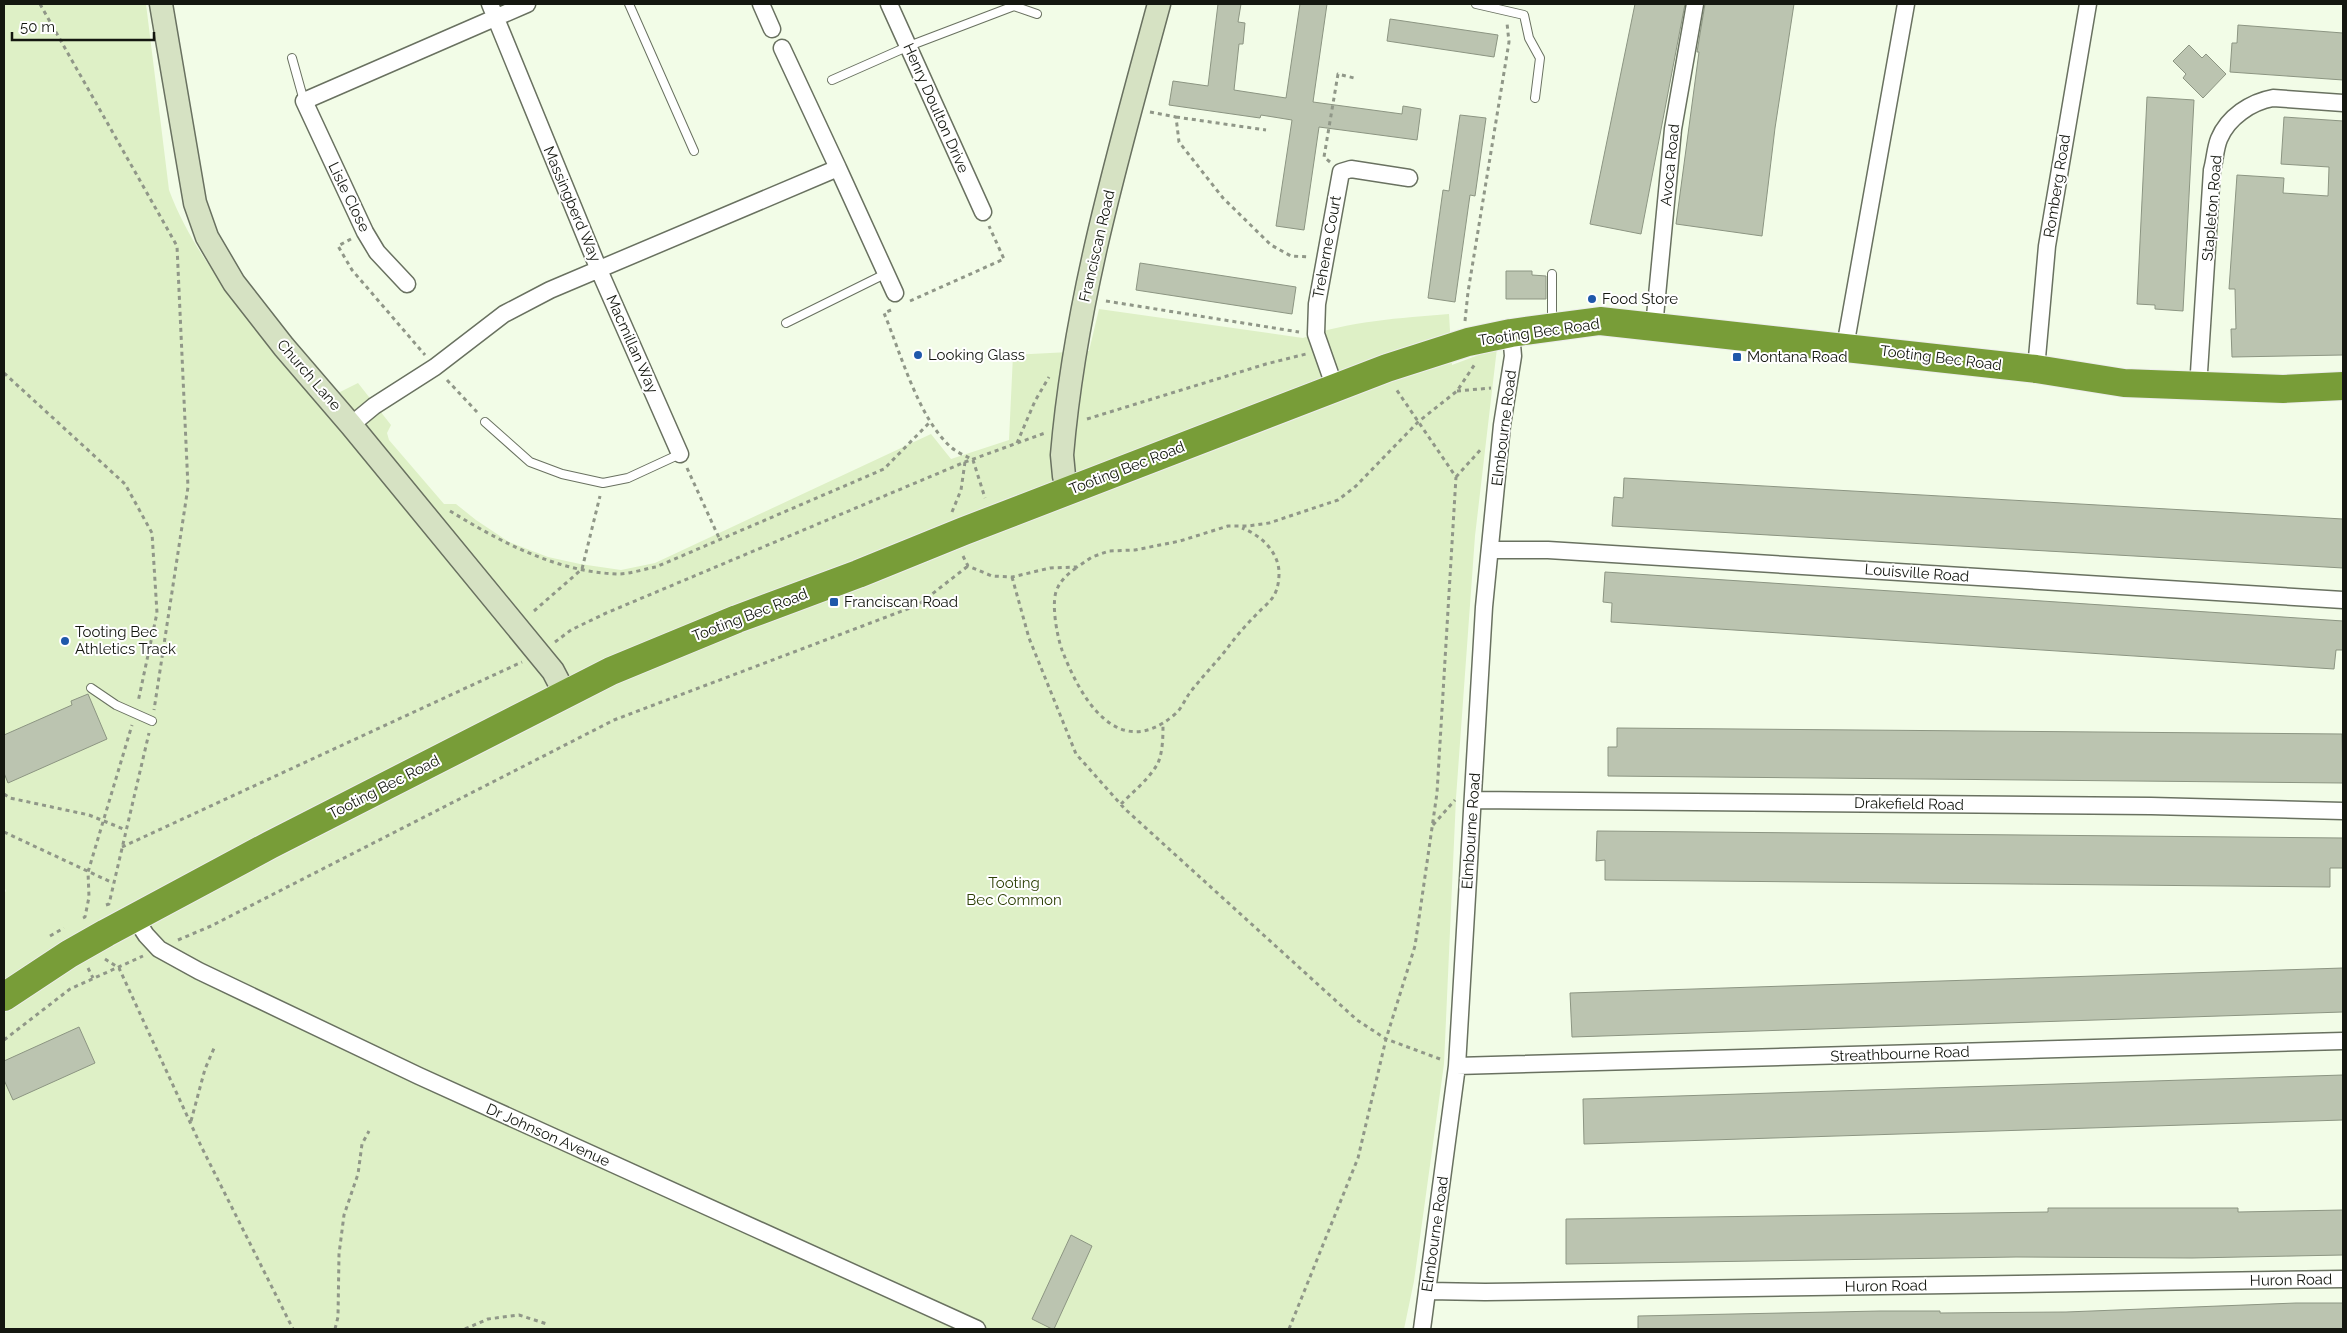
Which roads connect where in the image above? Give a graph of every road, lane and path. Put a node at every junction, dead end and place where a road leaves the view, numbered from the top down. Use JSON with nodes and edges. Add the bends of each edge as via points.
{"nodes":[{"id":1,"x":40,"y":4,"type":"edge"},
{"id":2,"x":161,"y":4,"type":"edge"},
{"id":3,"x":527,"y":4,"type":"edge"},
{"id":4,"x":629,"y":4,"type":"edge"},
{"id":5,"x":762,"y":4,"type":"edge"},
{"id":6,"x":889,"y":4,"type":"edge"},
{"id":7,"x":1159,"y":4,"type":"edge"},
{"id":8,"x":1476,"y":4,"type":"edge"},
{"id":9,"x":1695,"y":4,"type":"edge"},
{"id":10,"x":1906,"y":4,"type":"edge"},
{"id":11,"x":2088,"y":4,"type":"edge"},
{"id":12,"x":1505,"y":10,"type":"junction"},
{"id":13,"x":492,"y":11,"type":"edge"},
{"id":14,"x":1038,"y":14,"type":"dead end"},
{"id":15,"x":772,"y":29,"type":"dead end"},
{"id":16,"x":909,"y":46,"type":"junction"},
{"id":17,"x":782,"y":48,"type":"dead end"},
{"id":18,"x":292,"y":58,"type":"dead end"},
{"id":19,"x":1354,"y":78,"type":"dead end"},
{"id":20,"x":832,"y":80,"type":"dead end"},
{"id":21,"x":1535,"y":98,"type":"dead end"},
{"id":22,"x":304,"y":101,"type":"junction"},
{"id":23,"x":2343,"y":103,"type":"edge"},
{"id":24,"x":1131,"y":109,"type":"junction"},
{"id":25,"x":1176,"y":117,"type":"junction"},
{"id":26,"x":1266,"y":130,"type":"dead end"},
{"id":27,"x":694,"y":151,"type":"dead end"},
{"id":28,"x":838,"y":168,"type":"junction"},
{"id":29,"x":1341,"y":172,"type":"junction"},
{"id":30,"x":1410,"y":178,"type":"dead end"},
{"id":31,"x":982,"y":212,"type":"joint"},
{"id":32,"x":365,"y":232,"type":"junction"},
{"id":33,"x":1325,"y":259,"type":"junction"},
{"id":34,"x":599,"y":270,"type":"junction"},
{"id":35,"x":887,"y":273,"type":"junction"},
{"id":36,"x":1552,"y":274,"type":"dead end"},
{"id":37,"x":407,"y":284,"type":"dead end"},
{"id":38,"x":1085,"y":298,"type":"junction"},
{"id":39,"x":899,"y":301,"type":"junction"},
{"id":40,"x":1465,"y":320,"type":"dead end"},
{"id":41,"x":786,"y":322,"type":"dead end"},
{"id":42,"x":1553,"y":327,"type":"junction"},
{"id":43,"x":1654,"y":327,"type":"junction"},
{"id":44,"x":1511,"y":333,"type":"junction"},
{"id":45,"x":1316,"y":334,"type":"junction"},
{"id":46,"x":1845,"y":347,"type":"junction"},
{"id":47,"x":1314,"y":352,"type":"dead end"},
{"id":48,"x":1074,"y":361,"type":"junction"},
{"id":49,"x":1475,"y":363,"type":"dead end"},
{"id":50,"x":436,"y":367,"type":"junction"},
{"id":51,"x":2036,"y":370,"type":"junction"},
{"id":52,"x":4,"y":373,"type":"edge"},
{"id":53,"x":1393,"y":385,"type":"dead end"},
{"id":54,"x":2343,"y":386,"type":"edge"},
{"id":55,"x":1509,"y":387,"type":"junction"},
{"id":56,"x":1335,"y":388,"type":"junction"},
{"id":57,"x":2198,"y":388,"type":"junction"},
{"id":58,"x":1457,"y":391,"type":"junction"},
{"id":59,"x":1086,"y":419,"type":"dead end"},
{"id":60,"x":485,"y":422,"type":"joint"},
{"id":61,"x":930,"y":422,"type":"junction"},
{"id":62,"x":1418,"y":422,"type":"junction"},
{"id":63,"x":1502,"y":424,"type":"junction"},
{"id":64,"x":351,"y":425,"type":"junction"},
{"id":65,"x":1052,"y":430,"type":"dead end"},
{"id":66,"x":1016,"y":443,"type":"junction"},
{"id":67,"x":680,"y":454,"type":"junction"},
{"id":68,"x":972,"y":460,"type":"junction"},
{"id":69,"x":965,"y":462,"type":"junction"},
{"id":70,"x":1456,"y":477,"type":"junction"},
{"id":71,"x":603,"y":483,"type":"junction"},
{"id":72,"x":1069,"y":491,"type":"junction"},
{"id":73,"x":986,"y":502,"type":"dead end"},
{"id":74,"x":444,"y":507,"type":"dead end"},
{"id":75,"x":951,"y":516,"type":"dead end"},
{"id":76,"x":1239,"y":527,"type":"junction"},
{"id":77,"x":720,"y":540,"type":"junction"},
{"id":78,"x":1491,"y":550,"type":"junction"},
{"id":79,"x":1077,"y":567,"type":"junction"},
{"id":80,"x":582,"y":569,"type":"junction"},
{"id":81,"x":1012,"y":577,"type":"junction"},
{"id":82,"x":2343,"y":600,"type":"edge"},
{"id":83,"x":534,"y":611,"type":"dead end"},
{"id":84,"x":538,"y":654,"type":"junction"},
{"id":85,"x":91,"y":688,"type":"dead end"},
{"id":86,"x":565,"y":694,"type":"junction"},
{"id":87,"x":136,"y":713,"type":"junction"},
{"id":88,"x":152,"y":721,"type":"junction"},
{"id":89,"x":1163,"y":723,"type":"junction"},
{"id":90,"x":4,"y":794,"type":"edge"},
{"id":91,"x":1456,"y":798,"type":"dead end"},
{"id":92,"x":1474,"y":800,"type":"junction"},
{"id":93,"x":1121,"y":804,"type":"junction"},
{"id":94,"x":2343,"y":811,"type":"edge"},
{"id":95,"x":102,"y":821,"type":"junction"},
{"id":96,"x":1433,"y":825,"type":"junction"},
{"id":97,"x":126,"y":830,"type":"junction"},
{"id":98,"x":4,"y":832,"type":"edge"},
{"id":99,"x":122,"y":847,"type":"junction"},
{"id":100,"x":88,"y":872,"type":"junction"},
{"id":101,"x":113,"y":882,"type":"junction"},
{"id":102,"x":101,"y":908,"type":"dead end"},
{"id":103,"x":93,"y":912,"type":"dead end"},
{"id":104,"x":85,"y":917,"type":"junction"},
{"id":105,"x":135,"y":918,"type":"junction"},
{"id":106,"x":76,"y":922,"type":"dead end"},
{"id":107,"x":88,"y":925,"type":"dead end"},
{"id":108,"x":68,"y":926,"type":"dead end"},
{"id":109,"x":50,"y":937,"type":"dead end"},
{"id":110,"x":159,"y":949,"type":"junction"},
{"id":111,"x":104,"y":959,"type":"dead end"},
{"id":112,"x":86,"y":965,"type":"dead end"},
{"id":113,"x":119,"y":968,"type":"junction"},
{"id":114,"x":92,"y":978,"type":"junction"},
{"id":115,"x":4,"y":997,"type":"edge"},
{"id":116,"x":1386,"y":1039,"type":"junction"},
{"id":117,"x":4,"y":1040,"type":"edge"},
{"id":118,"x":2343,"y":1041,"type":"edge"},
{"id":119,"x":215,"y":1046,"type":"dead end"},
{"id":120,"x":1457,"y":1066,"type":"junction"},
{"id":121,"x":190,"y":1122,"type":"junction"},
{"id":122,"x":369,"y":1131,"type":"dead end"},
{"id":123,"x":2343,"y":1279,"type":"edge"},
{"id":124,"x":1428,"y":1291,"type":"junction"},
{"id":125,"x":547,"y":1324,"type":"dead end"},
{"id":126,"x":293,"y":1329,"type":"edge"},
{"id":127,"x":335,"y":1329,"type":"edge"},
{"id":128,"x":465,"y":1329,"type":"edge"},
{"id":129,"x":977,"y":1329,"type":"edge"},
{"id":130,"x":1289,"y":1329,"type":"edge"},
{"id":131,"x":1422,"y":1329,"type":"edge"}],
"edges":[{"from":1,"to":88,"type":"path","via":[[177,246],[188,488]]},
{"from":2,"to":64,"type":"main road","name":"Church Lane","via":[[195,203],[207,237],[234,284]]},
{"from":3,"to":13,"type":"street"},
{"from":4,"to":27,"type":"lane"},
{"from":5,"to":15,"type":"street"},
{"from":6,"to":16,"type":"street","name":"Henry Doulton Drive"},
{"from":7,"to":24,"type":"main road","name":"Franciscan Road"},
{"from":8,"to":12,"type":"lane"},
{"from":9,"to":43,"type":"street","name":"Avoca Road","via":[[1673,129]]},
{"from":10,"to":46,"type":"street"},
{"from":11,"to":51,"type":"street","name":"Romberg Road","via":[[2047,246]]},
{"from":12,"to":21,"type":"lane","via":[[1524,14],[1528,38],[1540,58]]},
{"from":12,"to":40,"type":"path","via":[[1509,42]]},
{"from":13,"to":22,"type":"street"},
{"from":13,"to":34,"type":"street","name":"Massingberd Way"},
{"from":14,"to":16,"type":"lane","via":[[1014,6]]},
{"from":16,"to":20,"type":"lane"},
{"from":16,"to":31,"type":"street","name":"Henry Doulton Drive"},
{"from":17,"to":28,"type":"street"},
{"from":18,"to":22,"type":"lane","name":"Lisle Close"},
{"from":19,"to":29,"type":"path","via":[[1338,74],[1324,157]]},
{"from":22,"to":32,"type":"street","name":"Lisle Close"},
{"from":23,"to":57,"type":"street","name":"Stapleton Road","via":[[2263,100],[2242,112],[2219,139],[2212,170]]},
{"from":24,"to":25,"type":"path"},
{"from":24,"to":38,"type":"main road","name":"Franciscan Road"},
{"from":25,"to":26,"type":"path"},
{"from":25,"to":33,"type":"path","via":[[1179,142],[1223,198],[1256,232],[1271,246],[1291,256]]},
{"from":28,"to":34,"type":"street"},
{"from":28,"to":35,"type":"street"},
{"from":29,"to":30,"type":"street","via":[[1351,169]]},
{"from":29,"to":33,"type":"street","name":"Treherne Court"},
{"from":31,"to":39,"type":"path","via":[[1004,259]]},
{"from":32,"to":37,"type":"street","name":"Lisle Close","via":[[377,252]]},
{"from":32,"to":50,"type":"path","via":[[338,246],[352,270]]},
{"from":33,"to":45,"type":"street","name":"Treherne Court","via":[[1317,304]]},
{"from":34,"to":50,"type":"street","name":"Massingberd Way","via":[[504,314]]},
{"from":34,"to":67,"type":"street","name":"Macmillan Way"},
{"from":35,"to":39,"type":"street"},
{"from":35,"to":41,"type":"lane"},
{"from":36,"to":42,"type":"lane"},
{"from":38,"to":45,"type":"path"},
{"from":38,"to":48,"type":"main road","name":"Franciscan Road"},
{"from":39,"to":61,"type":"path","via":[[884,313]]},
{"from":42,"to":43,"type":"highway","name":"Tooting Bec Road","via":[[1600,322]]},
{"from":42,"to":44,"type":"highway","name":"Tooting Bec Road"},
{"from":43,"to":46,"type":"highway","name":"Tooting Bec Road"},
{"from":44,"to":55,"type":"street","name":"Elmbourne Road","via":[[1513,356]]},
{"from":44,"to":56,"type":"highway","name":"Tooting Bec Road","via":[[1461,344]]},
{"from":45,"to":56,"type":"street","name":"Treherne Court"},
{"from":46,"to":51,"type":"highway","name":"Tooting Bec Road"},
{"from":47,"to":59,"type":"path"},
{"from":48,"to":66,"type":"path","via":[[1055,369],[1035,401]]},
{"from":48,"to":72,"type":"main road","name":"Franciscan Road","via":[[1062,455]]},
{"from":49,"to":58,"type":"path"},
{"from":50,"to":60,"type":"path"},
{"from":50,"to":64,"type":"street","name":"Massingberd Way","via":[[374,406]]},
{"from":51,"to":57,"type":"highway","name":"Tooting Bec Road","via":[[2124,384]]},
{"from":52,"to":87,"type":"path","via":[[125,484],[152,532],[157,613]]},
{"from":53,"to":62,"type":"path"},
{"from":54,"to":57,"type":"highway","name":"Tooting Bec Road"},
{"from":55,"to":58,"type":"path"},
{"from":55,"to":63,"type":"street","name":"Elmbourne Road"},
{"from":56,"to":72,"type":"highway","name":"Tooting Bec Road"},
{"from":58,"to":62,"type":"path"},
{"from":60,"to":71,"type":"lane","via":[[530,462],[562,474]]},
{"from":61,"to":68,"type":"path","via":[[953,449]]},
{"from":61,"to":77,"type":"path","via":[[884,469]]},
{"from":62,"to":70,"type":"path"},
{"from":62,"to":76,"type":"path","via":[[1356,486],[1338,500],[1269,523]]},
{"from":63,"to":70,"type":"path"},
{"from":63,"to":78,"type":"street","name":"Elmbourne Road"},
{"from":64,"to":84,"type":"main road","name":"Church Lane"},
{"from":65,"to":66,"type":"path"},
{"from":66,"to":68,"type":"path"},
{"from":67,"to":71,"type":"lane","via":[[628,478]]},
{"from":67,"to":77,"type":"path"},
{"from":68,"to":69,"type":"path"},
{"from":68,"to":73,"type":"path"},
{"from":69,"to":75,"type":"path","via":[[961,490]]},
{"from":69,"to":84,"type":"path","via":[[604,614],[571,630]]},
{"from":70,"to":96,"type":"path"},
{"from":71,"to":80,"type":"path"},
{"from":72,"to":86,"type":"highway","name":"Tooting Bec Road","via":[[737,619],[611,671]]},
{"from":74,"to":80,"type":"path","via":[[498,540],[540,558]]},
{"from":76,"to":79,"type":"path","via":[[1228,526],[1180,541],[1109,552],[1092,557]]},
{"from":76,"to":89,"type":"path","via":[[1261,537],[1276,559],[1280,573],[1274,597],[1175,714]]},
{"from":77,"to":80,"type":"path","via":[[656,566],[620,574]]},
{"from":78,"to":82,"type":"street","name":"Louisville Road","via":[[1568,551]]},
{"from":78,"to":92,"type":"street","name":"Elmbourne Road","via":[[1484,607]]},
{"from":79,"to":81,"type":"path","via":[[1050,568]]},
{"from":79,"to":89,"type":"path","via":[[1066,576],[1054,597],[1058,636],[1077,684],[1093,708],[1116,729],[1139,732]]},
{"from":80,"to":83,"type":"path"},
{"from":81,"to":93,"type":"path","via":[[1029,638],[1076,754]]},
{"from":81,"to":110,"type":"path","via":[[992,576],[968,566],[918,604],[614,720],[211,926]]},
{"from":84,"to":86,"type":"main road","name":"Church Lane","via":[[553,671]]},
{"from":84,"to":99,"type":"path"},
{"from":85,"to":87,"type":"lane","via":[[116,705]]},
{"from":86,"to":105,"type":"highway","name":"Tooting Bec Road"},
{"from":87,"to":88,"type":"lane"},
{"from":87,"to":95,"type":"path"},
{"from":88,"to":97,"type":"path"},
{"from":89,"to":93,"type":"path","via":[[1158,762]]},
{"from":90,"to":95,"type":"path"},
{"from":91,"to":96,"type":"path"},
{"from":92,"to":94,"type":"street","name":"Drakefield Road","via":[[2151,806]]},
{"from":92,"to":120,"type":"street","name":"Elmbourne Road"},
{"from":93,"to":116,"type":"path","via":[[1301,971],[1357,1020]]},
{"from":95,"to":97,"type":"path"},
{"from":95,"to":100,"type":"path"},
{"from":96,"to":116,"type":"path","via":[[1415,946]]},
{"from":97,"to":99,"type":"path"},
{"from":98,"to":100,"type":"path"},
{"from":99,"to":101,"type":"path"},
{"from":100,"to":101,"type":"path"},
{"from":100,"to":104,"type":"path","via":[[89,897]]},
{"from":101,"to":102,"type":"path","via":[[109,904]]},
{"from":103,"to":104,"type":"path"},
{"from":104,"to":106,"type":"path"},
{"from":104,"to":107,"type":"path"},
{"from":105,"to":110,"type":"street","name":"Dr Johnson Avenue"},
{"from":105,"to":115,"type":"highway","name":"Tooting Bec Road","via":[[69,954]]},
{"from":108,"to":109,"type":"path"},
{"from":110,"to":113,"type":"path"},
{"from":110,"to":129,"type":"street","name":"Dr Johnson Avenue","via":[[419,1076]]},
{"from":111,"to":113,"type":"path"},
{"from":112,"to":114,"type":"path"},
{"from":113,"to":114,"type":"path"},
{"from":113,"to":121,"type":"path"},
{"from":114,"to":117,"type":"path","via":[[70,989]]},
{"from":116,"to":120,"type":"path"},
{"from":116,"to":130,"type":"path","via":[[1358,1158]]},
{"from":118,"to":120,"type":"street","name":"Streathbourne Road"},
{"from":119,"to":121,"type":"path"},
{"from":120,"to":124,"type":"street","name":"Elmbourne Road"},
{"from":121,"to":126,"type":"path"},
{"from":122,"to":127,"type":"path","via":[[362,1144],[358,1174],[344,1215],[338,1254],[338,1317]]},
{"from":123,"to":124,"type":"street","name":"Huron Road"},
{"from":124,"to":131,"type":"street","name":"Elmbourne Road"},
{"from":125,"to":128,"type":"path","via":[[519,1315],[488,1319]]}]}
